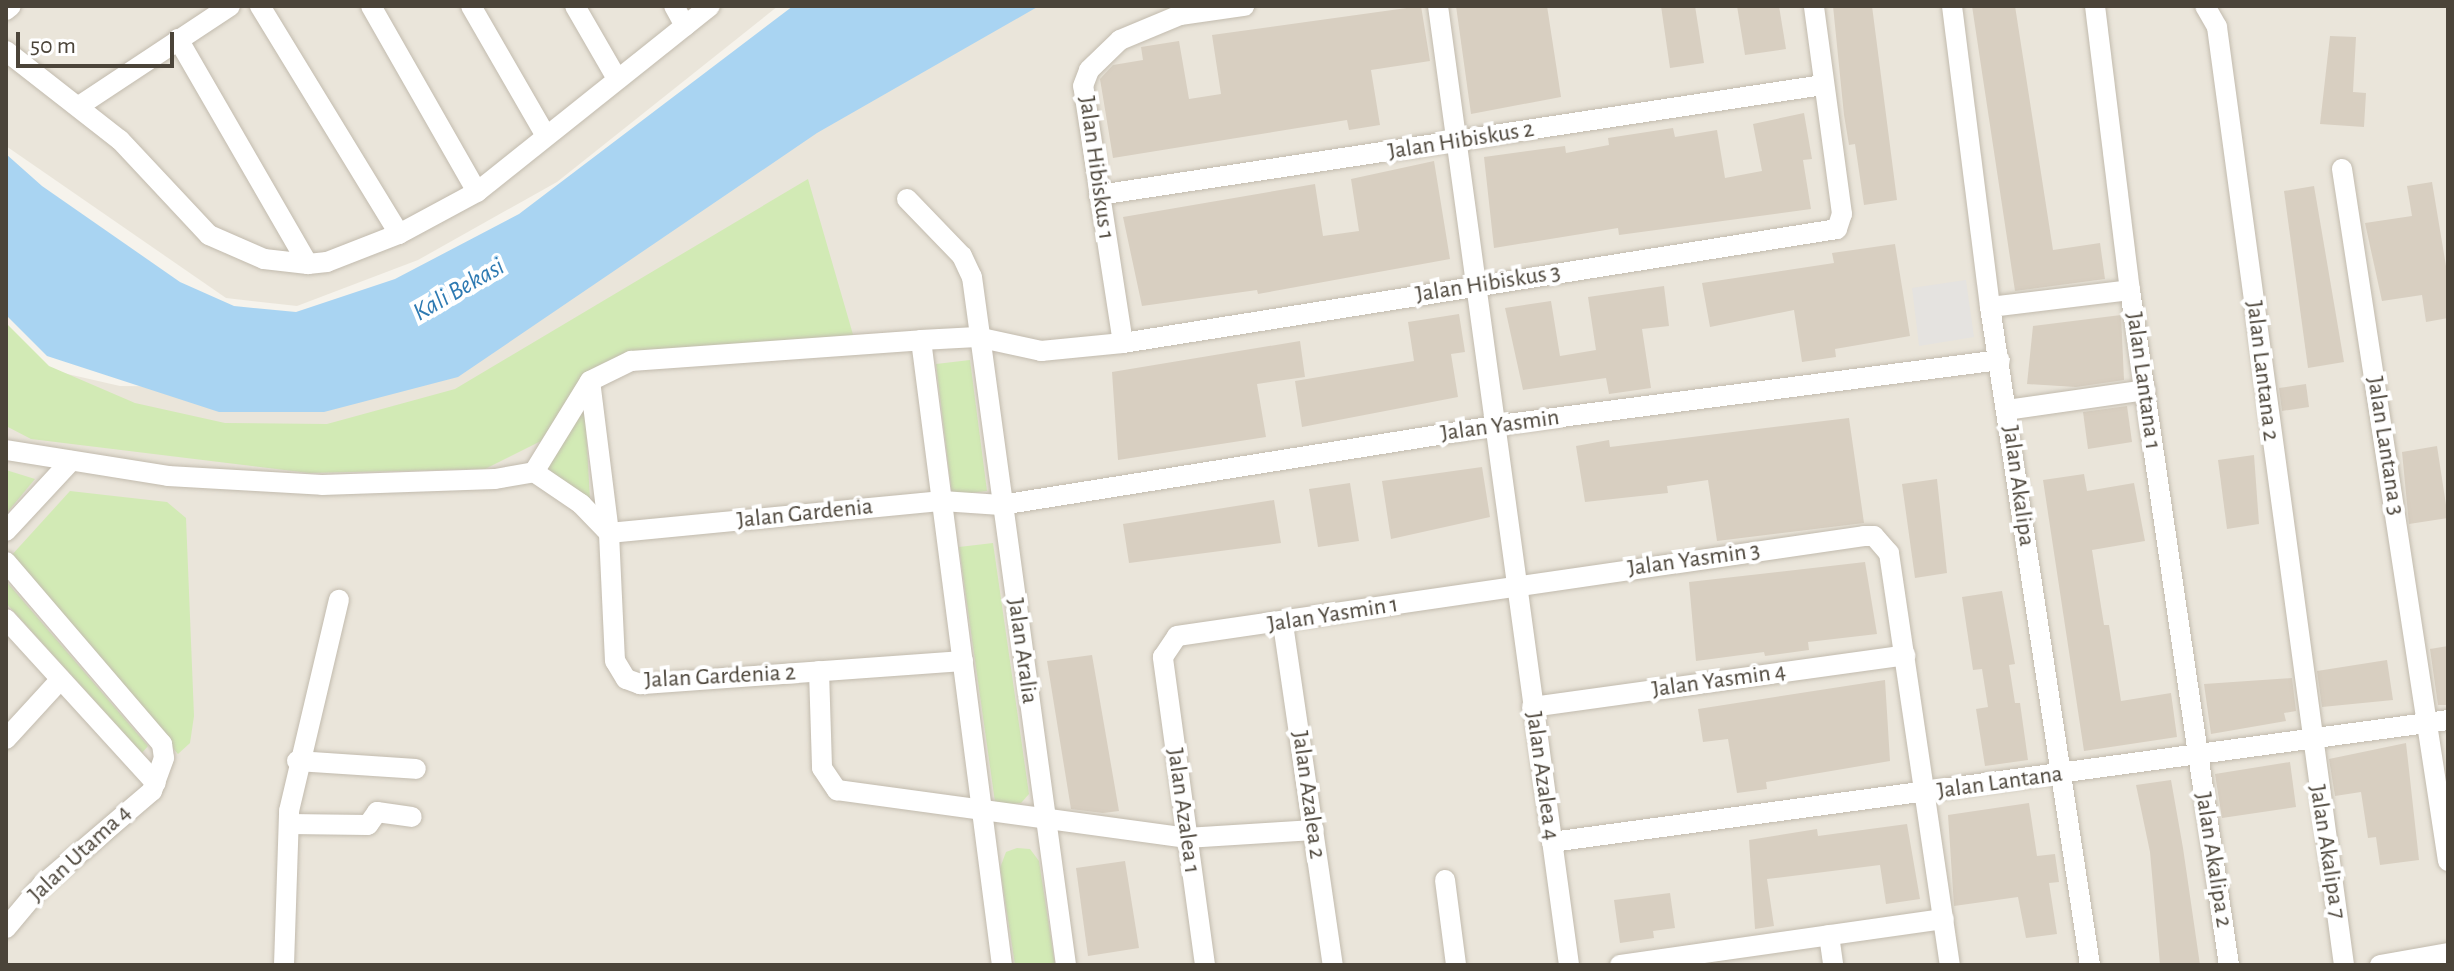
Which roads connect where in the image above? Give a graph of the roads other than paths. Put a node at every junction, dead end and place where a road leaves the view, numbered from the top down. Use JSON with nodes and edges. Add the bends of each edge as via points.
{"nodes":[{"id":1,"x":11,"y":6,"type":"edge"},
{"id":2,"x":230,"y":6,"type":"edge"},
{"id":3,"x":260,"y":6,"type":"edge"},
{"id":4,"x":371,"y":6,"type":"edge"},
{"id":5,"x":471,"y":6,"type":"edge"},
{"id":6,"x":575,"y":6,"type":"edge"},
{"id":7,"x":674,"y":6,"type":"edge"},
{"id":8,"x":710,"y":6,"type":"edge"},
{"id":9,"x":1244,"y":6,"type":"edge"},
{"id":10,"x":1438,"y":6,"type":"edge"},
{"id":11,"x":1814,"y":6,"type":"edge"},
{"id":12,"x":1952,"y":6,"type":"edge"},
{"id":13,"x":2095,"y":6,"type":"edge"},
{"id":14,"x":2205,"y":6,"type":"edge"},
{"id":15,"x":6,"y":10,"type":"edge"},
{"id":16,"x":685,"y":26,"type":"junction"},
{"id":17,"x":178,"y":39,"type":"junction"},
{"id":18,"x":6,"y":51,"type":"edge"},
{"id":19,"x":616,"y":77,"type":"junction"},
{"id":20,"x":1823,"y":85,"type":"junction"},
{"id":21,"x":79,"y":106,"type":"junction"},
{"id":22,"x":546,"y":136,"type":"junction"},
{"id":23,"x":1456,"y":142,"type":"junction"},
{"id":24,"x":2342,"y":169,"type":"dead end"},
{"id":25,"x":477,"y":192,"type":"junction"},
{"id":26,"x":1099,"y":195,"type":"junction"},
{"id":27,"x":907,"y":199,"type":"dead end"},
{"id":28,"x":399,"y":234,"type":"junction"},
{"id":29,"x":308,"y":264,"type":"junction"},
{"id":30,"x":1474,"y":285,"type":"junction"},
{"id":31,"x":2130,"y":290,"type":"junction"},
{"id":32,"x":1990,"y":307,"type":"junction"},
{"id":33,"x":977,"y":337,"type":"junction"},
{"id":34,"x":921,"y":340,"type":"junction"},
{"id":35,"x":1123,"y":343,"type":"junction"},
{"id":36,"x":2000,"y":360,"type":"junction"},
{"id":37,"x":590,"y":381,"type":"junction"},
{"id":38,"x":2146,"y":390,"type":"junction"},
{"id":39,"x":2007,"y":410,"type":"junction"},
{"id":40,"x":1492,"y":426,"type":"junction"},
{"id":41,"x":6,"y":450,"type":"edge"},
{"id":42,"x":71,"y":461,"type":"junction"},
{"id":43,"x":534,"y":472,"type":"junction"},
{"id":44,"x":942,"y":501,"type":"junction"},
{"id":45,"x":1001,"y":505,"type":"junction"},
{"id":46,"x":6,"y":531,"type":"edge"},
{"id":47,"x":609,"y":533,"type":"junction"},
{"id":48,"x":6,"y":562,"type":"edge"},
{"id":49,"x":1515,"y":586,"type":"junction"},
{"id":50,"x":339,"y":600,"type":"dead end"},
{"id":51,"x":6,"y":619,"type":"edge"},
{"id":52,"x":1283,"y":624,"type":"junction"},
{"id":53,"x":1905,"y":655,"type":"junction"},
{"id":54,"x":1163,"y":657,"type":"joint"},
{"id":55,"x":963,"y":661,"type":"junction"},
{"id":56,"x":819,"y":671,"type":"junction"},
{"id":57,"x":61,"y":679,"type":"junction"},
{"id":58,"x":1532,"y":707,"type":"junction"},
{"id":59,"x":2438,"y":721,"type":"edge"},
{"id":60,"x":6,"y":739,"type":"edge"},
{"id":61,"x":2310,"y":739,"type":"junction"},
{"id":62,"x":2197,"y":755,"type":"junction"},
{"id":63,"x":297,"y":761,"type":"junction"},
{"id":64,"x":416,"y":769,"type":"dead end"},
{"id":65,"x":2059,"y":775,"type":"junction"},
{"id":66,"x":2443,"y":782,"type":"edge"},
{"id":67,"x":156,"y":783,"type":"junction"},
{"id":68,"x":1925,"y":794,"type":"junction"},
{"id":69,"x":983,"y":813,"type":"junction"},
{"id":70,"x":412,"y":817,"type":"dead end"},
{"id":71,"x":1045,"y":817,"type":"junction"},
{"id":72,"x":289,"y":824,"type":"junction"},
{"id":73,"x":1314,"y":830,"type":"junction"},
{"id":74,"x":1186,"y":838,"type":"junction"},
{"id":75,"x":1552,"y":842,"type":"junction"},
{"id":76,"x":2448,"y":861,"type":"edge"},
{"id":77,"x":1445,"y":880,"type":"dead end"},
{"id":78,"x":1944,"y":919,"type":"junction"},
{"id":79,"x":6,"y":928,"type":"edge"},
{"id":80,"x":1829,"y":935,"type":"junction"},
{"id":81,"x":2448,"y":953,"type":"edge"},
{"id":82,"x":1705,"y":959,"type":"edge"},
{"id":83,"x":284,"y":965,"type":"edge"},
{"id":84,"x":1002,"y":965,"type":"edge"},
{"id":85,"x":1066,"y":965,"type":"edge"},
{"id":86,"x":1205,"y":965,"type":"edge"},
{"id":87,"x":1333,"y":965,"type":"edge"},
{"id":88,"x":1456,"y":965,"type":"edge"},
{"id":89,"x":1569,"y":965,"type":"edge"},
{"id":90,"x":1620,"y":965,"type":"edge"},
{"id":91,"x":1833,"y":965,"type":"edge"},
{"id":92,"x":1950,"y":965,"type":"edge"},
{"id":93,"x":2090,"y":965,"type":"edge"},
{"id":94,"x":2229,"y":965,"type":"edge"},
{"id":95,"x":2344,"y":965,"type":"edge"},
{"id":96,"x":2380,"y":965,"type":"edge"}],
"edges":[{"from":1,"to":15,"type":"street"},
{"from":2,"to":17,"type":"street"},
{"from":3,"to":28,"type":"street"},
{"from":4,"to":25,"type":"street"},
{"from":5,"to":22,"type":"street"},
{"from":6,"to":19,"type":"street"},
{"from":7,"to":16,"type":"street"},
{"from":8,"to":16,"type":"street"},
{"from":9,"to":26,"type":"street","name":"Jalan Hibiskus 1","via":[[1154,24],[1120,40],[1089,70],[1083,86]]},
{"from":10,"to":23,"type":"street","name":"Jalan Azalea 4"},
{"from":11,"to":20,"type":"street"},
{"from":12,"to":32,"type":"street","name":"Jalan Akalipa"},
{"from":13,"to":31,"type":"street","name":"Jalan Lantana 1"},
{"from":14,"to":61,"type":"street","name":"Jalan Lantana 2","via":[[2217,27]]},
{"from":16,"to":19,"type":"street"},
{"from":17,"to":21,"type":"street"},
{"from":17,"to":29,"type":"street"},
{"from":18,"to":21,"type":"street"},
{"from":19,"to":22,"type":"street"},
{"from":20,"to":23,"type":"street","name":"Jalan Hibiskus 2"},
{"from":20,"to":30,"type":"street","name":"Jalan Hibiskus 3","via":[[1842,214],[1837,229]]},
{"from":21,"to":29,"type":"street","via":[[120,140],[209,235],[264,259]]},
{"from":22,"to":25,"type":"street"},
{"from":23,"to":26,"type":"street","name":"Jalan Hibiskus 2"},
{"from":23,"to":30,"type":"street","name":"Jalan Azalea 4"},
{"from":24,"to":59,"type":"street","name":"Jalan Lantana 3"},
{"from":25,"to":28,"type":"street"},
{"from":26,"to":35,"type":"street","name":"Jalan Hibiskus 1"},
{"from":27,"to":33,"type":"street","name":"Jalan Aralia","via":[[969,266]]},
{"from":28,"to":29,"type":"street"},
{"from":30,"to":35,"type":"street","name":"Jalan Hibiskus 3"},
{"from":30,"to":40,"type":"street","name":"Jalan Azalea 4"},
{"from":31,"to":32,"type":"street"},
{"from":31,"to":38,"type":"street","name":"Jalan Lantana 1"},
{"from":32,"to":36,"type":"street","name":"Jalan Akalipa"},
{"from":33,"to":34,"type":"street","name":"Jalan Hibiskus 3"},
{"from":33,"to":35,"type":"street","name":"Jalan Hibiskus 3","via":[[1041,351]]},
{"from":33,"to":45,"type":"street","name":"Jalan Aralia"},
{"from":34,"to":37,"type":"street","name":"Jalan Hibiskus 3","via":[[631,361]]},
{"from":34,"to":44,"type":"street"},
{"from":36,"to":39,"type":"street","name":"Jalan Akalipa"},
{"from":36,"to":40,"type":"street","name":"Jalan Yasmin"},
{"from":37,"to":43,"type":"street"},
{"from":37,"to":47,"type":"street"},
{"from":38,"to":39,"type":"street"},
{"from":38,"to":62,"type":"street","name":"Jalan Lantana 1"},
{"from":39,"to":65,"type":"street","name":"Jalan Akalipa"},
{"from":40,"to":45,"type":"street","name":"Jalan Yasmin"},
{"from":40,"to":49,"type":"street","name":"Jalan Azalea 4"},
{"from":41,"to":42,"type":"street"},
{"from":42,"to":43,"type":"street","via":[[168,476],[322,485],[495,479]]},
{"from":42,"to":46,"type":"street"},
{"from":43,"to":47,"type":"street","via":[[581,504]]},
{"from":44,"to":45,"type":"street","name":"Jalan Gardenia"},
{"from":44,"to":47,"type":"street","name":"Jalan Gardenia"},
{"from":44,"to":55,"type":"street"},
{"from":45,"to":71,"type":"street","name":"Jalan Aralia"},
{"from":47,"to":56,"type":"street","name":"Jalan Gardenia 2","via":[[615,661],[626,679],[640,684]]},
{"from":48,"to":67,"type":"street","via":[[162,744],[164,766]]},
{"from":49,"to":52,"type":"street","name":"Jalan Yasmin 1"},
{"from":49,"to":53,"type":"street","name":"Jalan Yasmin 3","via":[[1874,536],[1889,553]]},
{"from":49,"to":58,"type":"street","name":"Jalan Azalea 4"},
{"from":50,"to":63,"type":"street"},
{"from":51,"to":57,"type":"street"},
{"from":52,"to":54,"type":"street","name":"Jalan Yasmin 1","via":[[1177,636]]},
{"from":52,"to":73,"type":"street","name":"Jalan Azalea 2"},
{"from":53,"to":58,"type":"street","name":"Jalan Yasmin 4"},
{"from":53,"to":68,"type":"street"},
{"from":54,"to":74,"type":"street","name":"Jalan Azalea 1"},
{"from":55,"to":56,"type":"street","name":"Jalan Gardenia 2"},
{"from":55,"to":69,"type":"street"},
{"from":56,"to":69,"type":"street","via":[[822,768],[837,790]]},
{"from":57,"to":60,"type":"street"},
{"from":57,"to":67,"type":"street"},
{"from":58,"to":75,"type":"street","name":"Jalan Azalea 4"},
{"from":59,"to":61,"type":"street","name":"Jalan Lantana"},
{"from":59,"to":66,"type":"street","name":"Jalan Lantana 3"},
{"from":61,"to":62,"type":"street","name":"Jalan Lantana"},
{"from":61,"to":95,"type":"street","name":"Jalan Akalipa 7"},
{"from":62,"to":65,"type":"street","name":"Jalan Lantana"},
{"from":62,"to":94,"type":"street","name":"Jalan Akalipa 2"},
{"from":63,"to":64,"type":"street"},
{"from":63,"to":72,"type":"street"},
{"from":65,"to":68,"type":"street","name":"Jalan Lantana"},
{"from":65,"to":93,"type":"street","name":"Jalan Akalipa"},
{"from":66,"to":76,"type":"street","name":"Jalan Lantana 3"},
{"from":67,"to":79,"type":"street","name":"Jalan Utama 4","via":[[42,885]]},
{"from":68,"to":75,"type":"street","name":"Jalan Lantana"},
{"from":68,"to":78,"type":"street"},
{"from":69,"to":71,"type":"street"},
{"from":69,"to":84,"type":"street"},
{"from":70,"to":72,"type":"street","via":[[377,812],[368,825]]},
{"from":71,"to":74,"type":"street"},
{"from":71,"to":85,"type":"street","name":"Jalan Aralia"},
{"from":72,"to":83,"type":"street"},
{"from":73,"to":74,"type":"street"},
{"from":73,"to":87,"type":"street","name":"Jalan Azalea 2"},
{"from":74,"to":86,"type":"street","name":"Jalan Azalea 1"},
{"from":75,"to":89,"type":"street","name":"Jalan Azalea 4"},
{"from":77,"to":88,"type":"street"},
{"from":78,"to":80,"type":"street"},
{"from":78,"to":92,"type":"street"},
{"from":80,"to":82,"type":"street"},
{"from":80,"to":91,"type":"street"},
{"from":81,"to":96,"type":"street"},
{"from":82,"to":90,"type":"street"}]}
